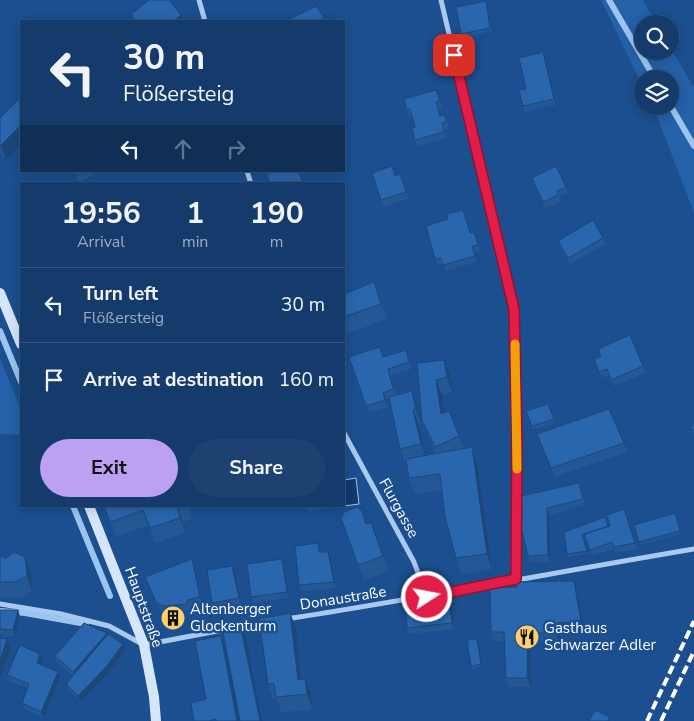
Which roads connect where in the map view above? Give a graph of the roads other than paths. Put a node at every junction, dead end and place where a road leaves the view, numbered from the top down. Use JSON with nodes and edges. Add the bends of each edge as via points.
{"nodes":[{"id":1,"x":199,"y":0,"type":"edge"},
{"id":2,"x":441,"y":0,"type":"edge"},
{"id":3,"x":205,"y":20,"type":"edge"},
{"id":4,"x":0,"y":293,"type":"edge"},
{"id":5,"x":20,"y":342,"type":"edge"},
{"id":6,"x":345,"y":435,"type":"edge"},
{"id":7,"x":89,"y":507,"type":"edge"},
{"id":8,"x":694,"y":549,"type":"edge"},
{"id":9,"x":516,"y":579,"type":"junction"},
{"id":10,"x":427,"y":597,"type":"junction"},
{"id":11,"x":0,"y":604,"type":"edge"},
{"id":12,"x":284,"y":620,"type":"edge"},
{"id":13,"x":275,"y":621,"type":"edge"},
{"id":14,"x":144,"y":645,"type":"junction"},
{"id":15,"x":156,"y":721,"type":"edge"}],
"edges":[{"from":1,"to":3,"type":"street"},
{"from":2,"to":9,"type":"street","via":[[514,309]]},
{"from":4,"to":5,"type":"main road"},
{"from":6,"to":10,"type":"street","name":"Flurgasse","via":[[414,562]]},
{"from":7,"to":14,"type":"main road","name":"Hauptstraße"},
{"from":8,"to":9,"type":"street","name":"Donaustraße"},
{"from":9,"to":10,"type":"street","name":"Donaustraße"},
{"from":10,"to":12,"type":"street","name":"Donaustraße"},
{"from":11,"to":14,"type":"street","via":[[109,626]]},
{"from":13,"to":14,"type":"street"},
{"from":14,"to":15,"type":"main road","name":"Hauptstraße"}]}
